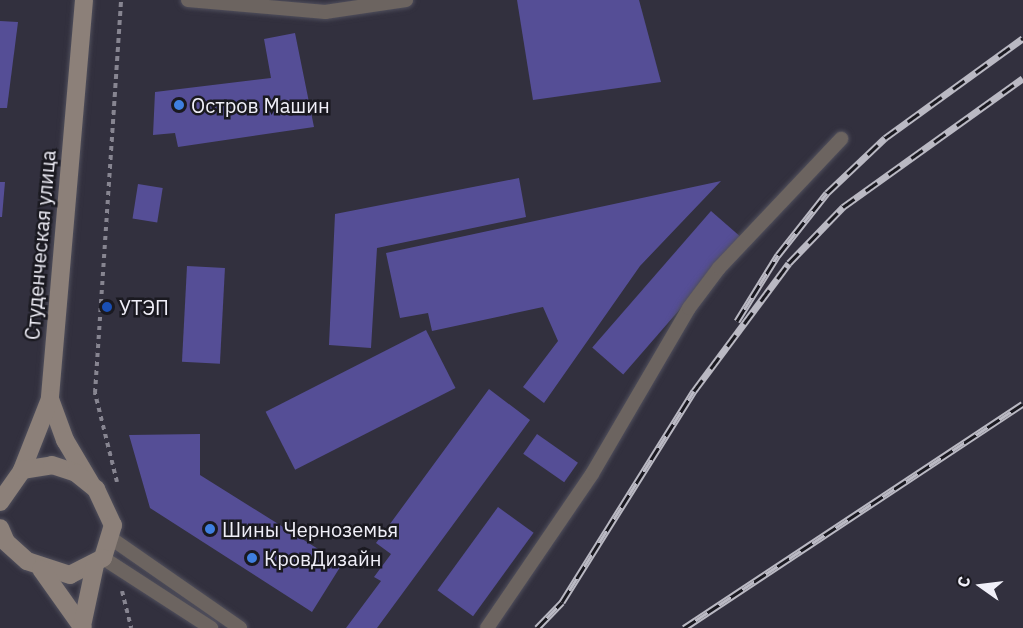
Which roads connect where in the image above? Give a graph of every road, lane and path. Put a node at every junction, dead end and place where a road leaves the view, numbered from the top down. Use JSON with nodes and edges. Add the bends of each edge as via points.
{"nodes":[{"id":1,"x":84,"y":0,"type":"edge"},
{"id":2,"x":121,"y":0,"type":"edge"},
{"id":3,"x":188,"y":0,"type":"edge"},
{"id":4,"x":406,"y":0,"type":"edge"},
{"id":5,"x":841,"y":139,"type":"dead end"},
{"id":6,"x":95,"y":393,"type":"dead end"},
{"id":7,"x":50,"y":399,"type":"junction"},
{"id":8,"x":13,"y":472,"type":"edge"},
{"id":9,"x":91,"y":484,"type":"junction"},
{"id":10,"x":0,"y":502,"type":"edge"},
{"id":11,"x":0,"y":529,"type":"edge"},
{"id":12,"x":112,"y":539,"type":"junction"},
{"id":13,"x":99,"y":561,"type":"junction"},
{"id":14,"x":40,"y":569,"type":"junction"},
{"id":15,"x":82,"y":627,"type":"edge"},
{"id":16,"x":211,"y":628,"type":"edge"},
{"id":17,"x":240,"y":628,"type":"edge"},
{"id":18,"x":487,"y":628,"type":"edge"}],
"edges":[{"from":1,"to":7,"type":"main road","name":"Студенческая улица"},
{"from":2,"to":6,"type":"path"},
{"from":3,"to":4,"type":"lane","via":[[326,12]]},
{"from":5,"to":18,"type":"lane","via":[[719,268],[688,308],[591,474]]},
{"from":7,"to":8,"type":"main road"},
{"from":7,"to":9,"type":"main road","name":"Студенческая улица","via":[[64,440]]},
{"from":8,"to":9,"type":"main road","via":[[45,464],[62,467]]},
{"from":8,"to":10,"type":"main road"},
{"from":9,"to":12,"type":"main road","name":"Студенческая улица","via":[[111,511]]},
{"from":11,"to":14,"type":"main road","via":[[6,542]]},
{"from":12,"to":13,"type":"main road"},
{"from":12,"to":17,"type":"lane"},
{"from":13,"to":14,"type":"main road","via":[[70,575]]},
{"from":13,"to":15,"type":"main road"},
{"from":13,"to":16,"type":"lane"},
{"from":14,"to":15,"type":"main road"}]}
